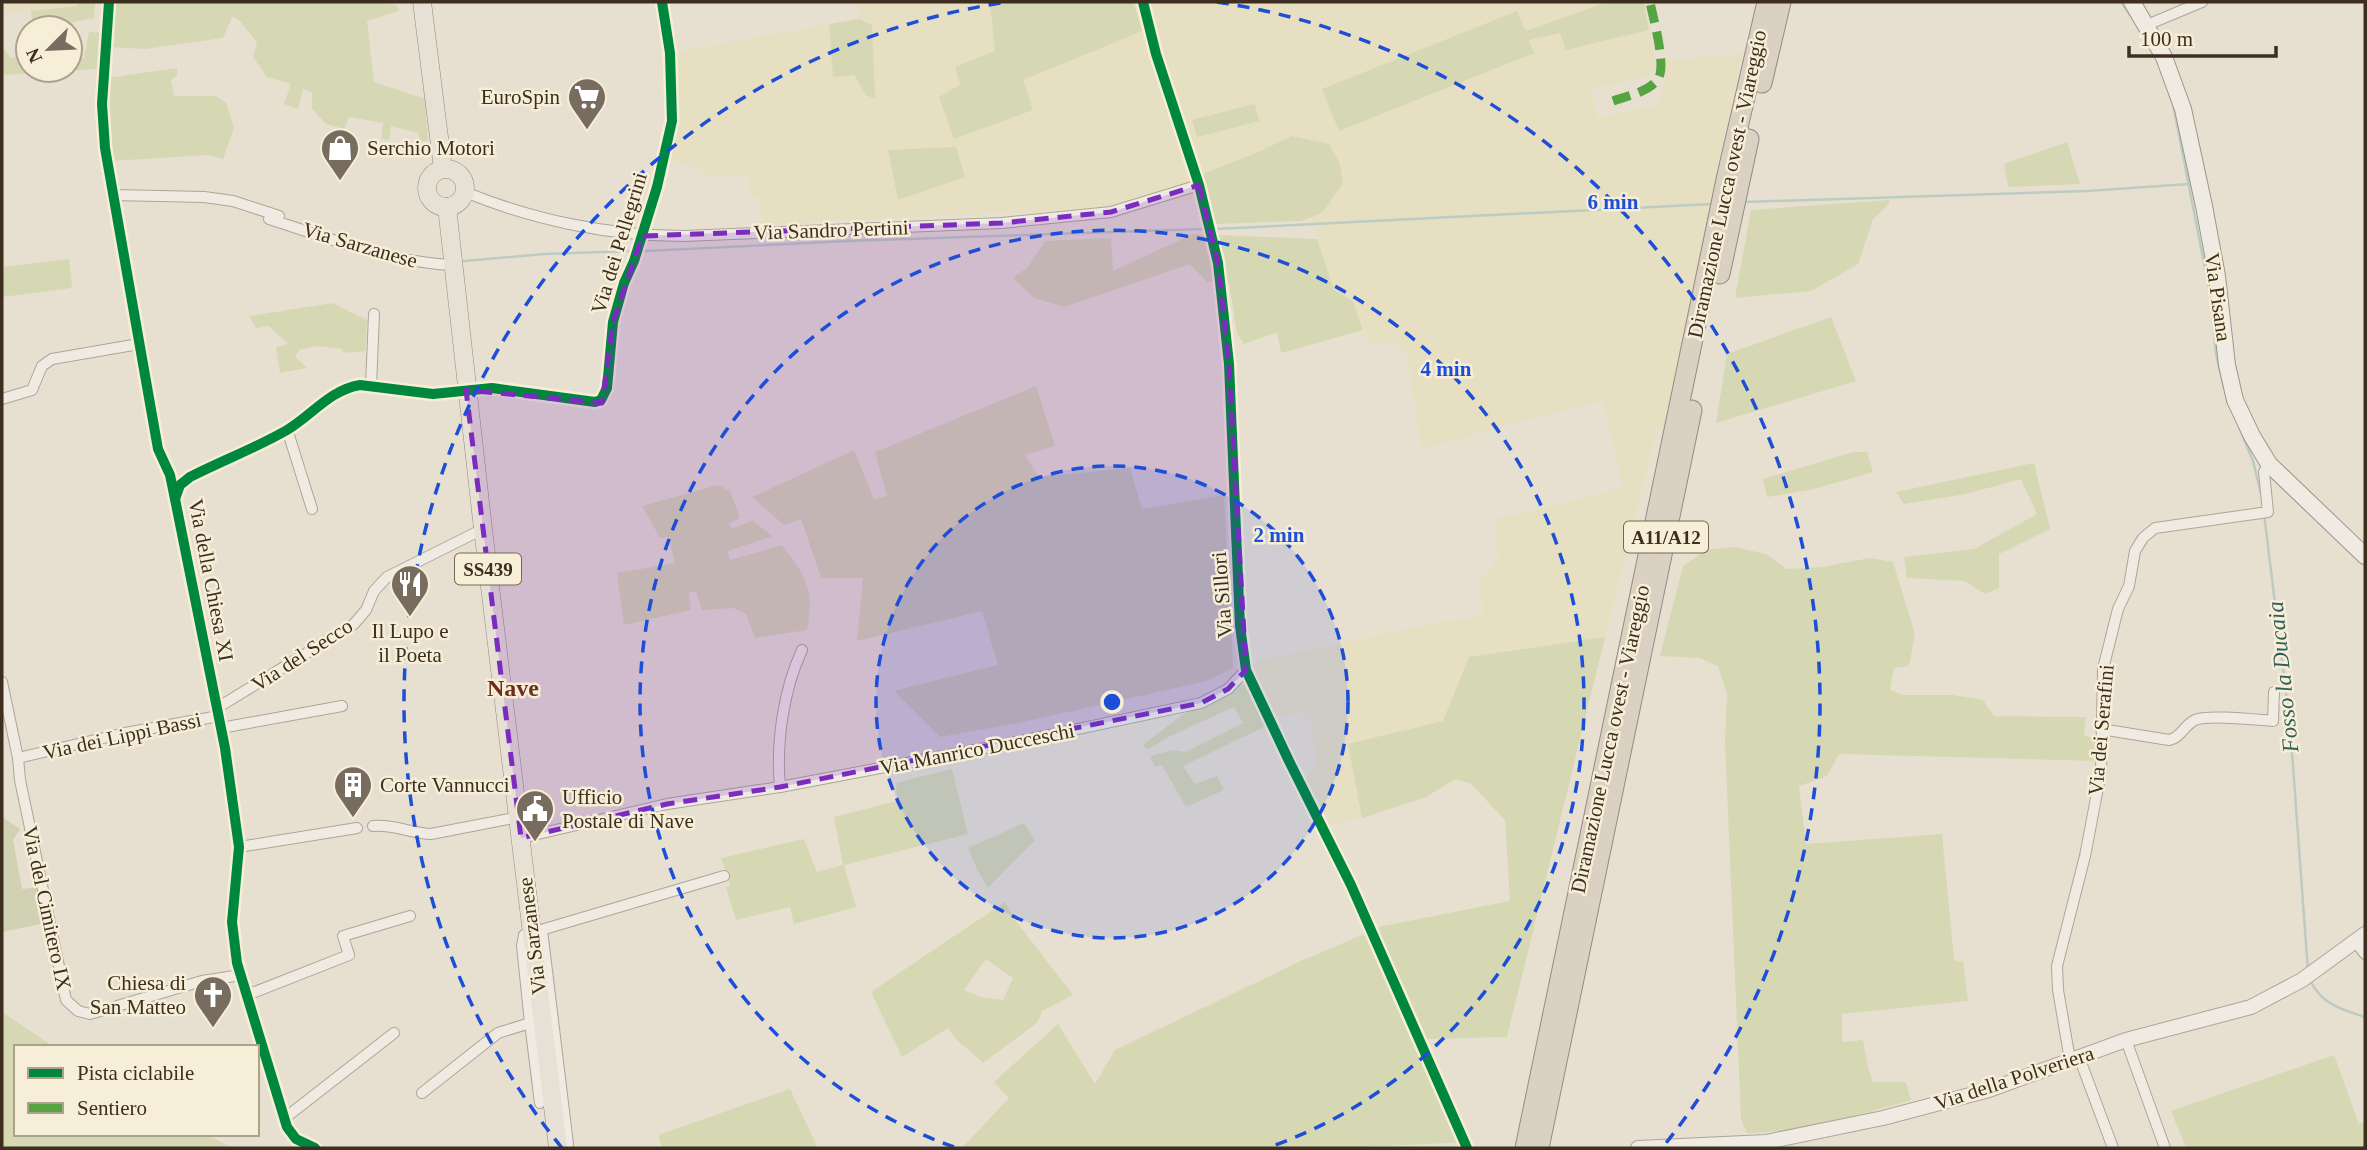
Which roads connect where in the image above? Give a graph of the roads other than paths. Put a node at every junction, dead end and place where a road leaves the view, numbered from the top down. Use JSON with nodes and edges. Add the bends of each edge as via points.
{"nodes":[{"id":1,"x":109,"y":2,"type":"edge"},
{"id":2,"x":422,"y":2,"type":"edge"},
{"id":3,"x":662,"y":2,"type":"edge"},
{"id":4,"x":1143,"y":2,"type":"edge"},
{"id":5,"x":1767,"y":2,"type":"edge"},
{"id":6,"x":1781,"y":2,"type":"edge"},
{"id":7,"x":2132,"y":2,"type":"edge"},
{"id":8,"x":2202,"y":2,"type":"edge"},
{"id":9,"x":2147,"y":24,"type":"junction"},
{"id":10,"x":443,"y":169,"type":"junction"},
{"id":11,"x":1199,"y":185,"type":"junction"},
{"id":12,"x":465,"y":192,"type":"junction"},
{"id":13,"x":113,"y":195,"type":"junction"},
{"id":14,"x":447,"y":207,"type":"junction"},
{"id":15,"x":283,"y":218,"type":"dead end"},
{"id":16,"x":269,"y":219,"type":"dead end"},
{"id":17,"x":642,"y":236,"type":"junction"},
{"id":18,"x":452,"y":265,"type":"junction"},
{"id":19,"x":374,"y":314,"type":"dead end"},
{"id":20,"x":139,"y":344,"type":"junction"},
{"id":21,"x":371,"y":386,"type":"junction"},
{"id":22,"x":466,"y":390,"type":"junction"},
{"id":23,"x":2,"y":399,"type":"edge"},
{"id":24,"x":287,"y":429,"type":"junction"},
{"id":25,"x":2269,"y":464,"type":"junction"},
{"id":26,"x":175,"y":499,"type":"junction"},
{"id":27,"x":312,"y":509,"type":"dead end"},
{"id":28,"x":482,"y":529,"type":"junction"},
{"id":29,"x":2365,"y":556,"type":"edge"},
{"id":30,"x":802,"y":650,"type":"dead end"},
{"id":31,"x":1246,"y":670,"type":"junction"},
{"id":32,"x":2,"y":682,"type":"edge"},
{"id":33,"x":2274,"y":692,"type":"dead end"},
{"id":34,"x":342,"y":706,"type":"dead end"},
{"id":35,"x":218,"y":712,"type":"junction"},
{"id":36,"x":221,"y":728,"type":"junction"},
{"id":37,"x":2101,"y":729,"type":"junction"},
{"id":38,"x":18,"y":758,"type":"junction"},
{"id":39,"x":780,"y":787,"type":"junction"},
{"id":40,"x":519,"y":817,"type":"junction"},
{"id":41,"x":373,"y":826,"type":"dead end"},
{"id":42,"x":357,"y":828,"type":"dead end"},
{"id":43,"x":521,"y":838,"type":"junction"},
{"id":44,"x":239,"y":847,"type":"junction"},
{"id":45,"x":724,"y":877,"type":"dead end"},
{"id":46,"x":410,"y":916,"type":"dead end"},
{"id":47,"x":537,"y":930,"type":"junction"},
{"id":48,"x":2360,"y":937,"type":"edge"},
{"id":49,"x":2365,"y":954,"type":"edge"},
{"id":50,"x":241,"y":975,"type":"junction"},
{"id":51,"x":247,"y":995,"type":"junction"},
{"id":52,"x":530,"y":1023,"type":"junction"},
{"id":53,"x":394,"y":1033,"type":"dead end"},
{"id":54,"x":2126,"y":1040,"type":"junction"},
{"id":55,"x":2074,"y":1059,"type":"junction"},
{"id":56,"x":1548,"y":1072,"type":"junction"},
{"id":57,"x":422,"y":1093,"type":"dead end"},
{"id":58,"x":540,"y":1103,"type":"dead end"},
{"id":59,"x":285,"y":1118,"type":"junction"},
{"id":60,"x":563,"y":1146,"type":"edge"},
{"id":61,"x":314,"y":1148,"type":"edge"},
{"id":62,"x":1467,"y":1148,"type":"edge"},
{"id":63,"x":1525,"y":1148,"type":"edge"},
{"id":64,"x":1539,"y":1148,"type":"edge"},
{"id":65,"x":1638,"y":1148,"type":"edge"},
{"id":66,"x":2113,"y":1148,"type":"edge"},
{"id":67,"x":2165,"y":1148,"type":"edge"}],
"edges":[{"from":1,"to":13,"type":"street","name":"Via della Chiesa XI","via":[[102,104]]},
{"from":2,"to":10,"type":"main road"},
{"from":3,"to":17,"type":"street","name":"Via dei Pellegrini","via":[[670,53],[672,121]]},
{"from":4,"to":11,"type":"street","name":"Via Sillori"},
{"from":5,"to":56,"type":"highway","name":"Diramazione Lucca ovest - Viareggio","number":"A11/A12","via":[[1727,175]]},
{"from":6,"to":56,"type":"highway","name":"Diramazione Lucca ovest - Viareggio","number":"A11/A12"},
{"from":7,"to":9,"type":"main road","name":"Via Pisana"},
{"from":8,"to":9,"type":"street"},
{"from":9,"to":25,"type":"main road","name":"Via Pisana","via":[[2176,86],[2189,135],[2235,400]]},
{"from":10,"to":12,"type":"main road","via":[[460,175]]},
{"from":10,"to":14,"type":"main road","via":[[432,175],[427,187],[435,204]]},
{"from":11,"to":17,"type":"street","name":"Via Sandro Pertini","via":[[1111,212],[1016,222]]},
{"from":11,"to":31,"type":"street","name":"Via Sillori","via":[[1218,263],[1229,364],[1240,626]]},
{"from":12,"to":14,"type":"main road"},
{"from":12,"to":17,"type":"street","name":"Via Sandro Pertini","via":[[505,208]]},
{"from":13,"to":15,"type":"street","via":[[204,197],[233,201]]},
{"from":13,"to":20,"type":"street","name":"Via della Chiesa XI"},
{"from":14,"to":18,"type":"main road","name":"Via Sarzanese","number":"SS439"},
{"from":16,"to":18,"type":"street","name":"Via Sarzanese","via":[[396,259]]},
{"from":17,"to":22,"type":"street","name":"Via dei Pellegrini","via":[[614,322],[607,388],[601,400],[492,388]]},
{"from":18,"to":22,"type":"main road","name":"Via Sarzanese","number":"SS439"},
{"from":19,"to":21,"type":"street"},
{"from":20,"to":23,"type":"street","via":[[52,359],[42,366],[32,390]]},
{"from":20,"to":26,"type":"street","name":"Via della Chiesa XI","via":[[158,449]]},
{"from":21,"to":22,"type":"street","via":[[433,394]]},
{"from":21,"to":24,"type":"street","via":[[339,390]]},
{"from":22,"to":28,"type":"main road","name":"Via Sarzanese","number":"SS439"},
{"from":24,"to":26,"type":"street","via":[[190,477],[180,485]]},
{"from":24,"to":27,"type":"street"},
{"from":25,"to":29,"type":"main road","name":"Via Pisana"},
{"from":25,"to":37,"type":"street","name":"Via dei Serafini","via":[[2264,472],[2263,512],[2155,528],[2143,538],[2135,551],[2103,669]]},
{"from":26,"to":35,"type":"street","name":"Via della Chiesa XI"},
{"from":28,"to":35,"type":"street","name":"Via del Secco","via":[[387,577],[354,624]]},
{"from":28,"to":40,"type":"main road","name":"Via Sarzanese","number":"SS439"},
{"from":30,"to":39,"type":"street","via":[[792,672],[782,727]]},
{"from":31,"to":39,"type":"street","name":"Via Manrico Ducceschi","via":[[1228,689],[1201,703]]},
{"from":31,"to":62,"type":"street","name":"Via Sillori","via":[[1351,885]]},
{"from":32,"to":38,"type":"street","name":"Via dei Lippi Bassi"},
{"from":33,"to":37,"type":"street","via":[[2273,721],[2198,718],[2169,740]]},
{"from":34,"to":36,"type":"street"},
{"from":35,"to":36,"type":"street","name":"Via della Chiesa XI"},
{"from":35,"to":38,"type":"street","name":"Via dei Lippi Bassi"},
{"from":36,"to":44,"type":"street","name":"Via della Chiesa XI"},
{"from":37,"to":55,"type":"street","name":"Via dei Serafini","via":[[2101,772],[2057,966]]},
{"from":38,"to":50,"type":"street","name":"Via del Cimitero IX","via":[[65,1000],[90,1014],[202,981]]},
{"from":39,"to":43,"type":"street","name":"Via Manrico Ducceschi","via":[[667,804]]},
{"from":40,"to":41,"type":"street","via":[[430,835]]},
{"from":40,"to":43,"type":"main road","name":"Via Sarzanese","number":"SS439"},
{"from":42,"to":44,"type":"street"},
{"from":43,"to":47,"type":"main road","name":"Via Sarzanese","number":"SS439"},
{"from":44,"to":50,"type":"street","name":"Via della Chiesa XI","via":[[232,922]]},
{"from":45,"to":47,"type":"street"},
{"from":46,"to":51,"type":"street","via":[[343,936],[349,955]]},
{"from":47,"to":52,"type":"street","via":[[522,939]]},
{"from":47,"to":60,"type":"main road","name":"Via Sarzanese","number":"SS439"},
{"from":48,"to":49,"type":"street"},
{"from":48,"to":54,"type":"street","name":"Via della Polveriera","via":[[2309,975],[2251,1007]]},
{"from":50,"to":51,"type":"street","name":"Via della Chiesa XI"},
{"from":51,"to":59,"type":"street","name":"Via della Chiesa XI"},
{"from":52,"to":57,"type":"street","via":[[498,1033]]},
{"from":52,"to":58,"type":"street"},
{"from":53,"to":59,"type":"street"},
{"from":54,"to":55,"type":"street","name":"Via della Polveriera"},
{"from":54,"to":67,"type":"street"},
{"from":55,"to":65,"type":"street","name":"Via della Polveriera","via":[[1989,1090],[1818,1132],[1766,1142]]},
{"from":55,"to":66,"type":"street","name":"Via dei Serafini"},
{"from":56,"to":63,"type":"highway","name":"Diramazione Lucca ovest - Viareggio","number":"A11/A12"},
{"from":56,"to":64,"type":"highway","name":"Diramazione Lucca ovest - Viareggio","number":"A11/A12"},
{"from":59,"to":61,"type":"street","name":"Via della Chiesa XI","via":[[296,1139]]}]}
